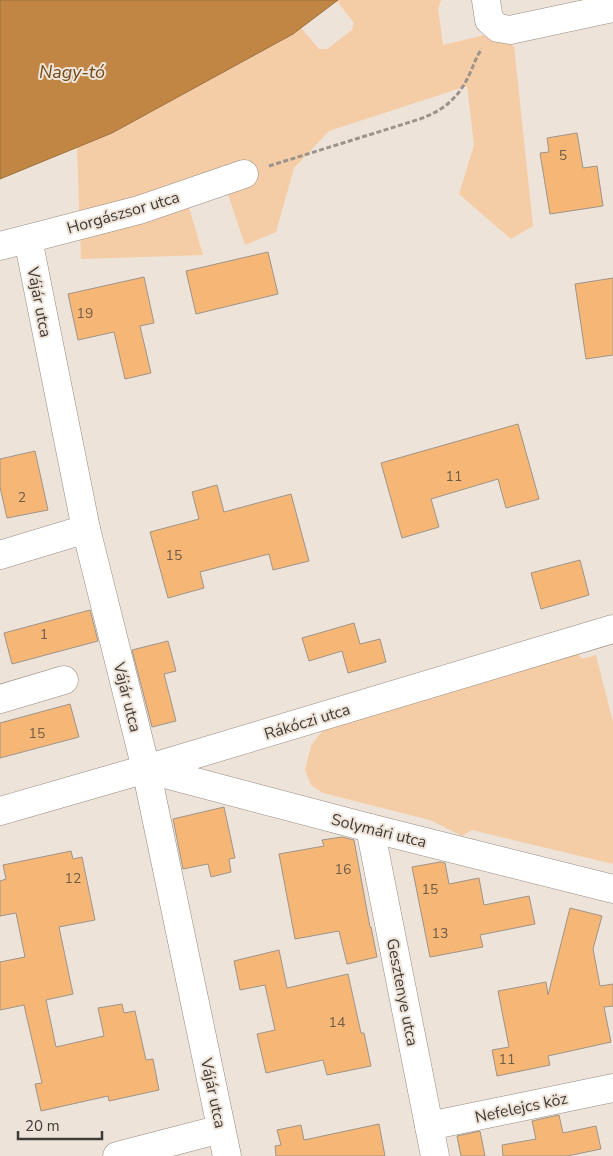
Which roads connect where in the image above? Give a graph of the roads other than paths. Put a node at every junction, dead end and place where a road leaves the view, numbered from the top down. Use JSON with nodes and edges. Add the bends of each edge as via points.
{"nodes":[{"id":1,"x":486,"y":0,"type":"edge"},
{"id":2,"x":613,"y":8,"type":"edge"},
{"id":3,"x":244,"y":174,"type":"road end"},
{"id":4,"x":28,"y":239,"type":"junction"},
{"id":5,"x":0,"y":246,"type":"edge"},
{"id":6,"x":86,"y":529,"type":"junction"},
{"id":7,"x":0,"y":555,"type":"edge"},
{"id":8,"x":612,"y":633,"type":"edge"},
{"id":9,"x":64,"y":680,"type":"dead end"},
{"id":10,"x":0,"y":699,"type":"edge"},
{"id":11,"x":146,"y":769,"type":"junction"},
{"id":12,"x":0,"y":811,"type":"edge"},
{"id":13,"x":370,"y":828,"type":"junction"},
{"id":14,"x":613,"y":889,"type":"edge"},
{"id":15,"x":613,"y":1088,"type":"edge"},
{"id":16,"x":429,"y":1126,"type":"junction"},
{"id":17,"x":221,"y":1129,"type":"junction"},
{"id":18,"x":117,"y":1156,"type":"edge"},
{"id":19,"x":227,"y":1156,"type":"edge"},
{"id":20,"x":436,"y":1156,"type":"edge"}],
"edges":[{"from":1,"to":2,"type":"street","via":[[490,20],[498,28],[510,30]]},
{"from":3,"to":4,"type":"street","name":"Horgászsor utca","via":[[139,210]]},
{"from":4,"to":5,"type":"street","name":"Horgászsor utca"},
{"from":4,"to":6,"type":"street","name":"Vájár utca"},
{"from":6,"to":7,"type":"street"},
{"from":6,"to":11,"type":"street","name":"Vájár utca"},
{"from":8,"to":11,"type":"street","name":"Rákóczi utca"},
{"from":9,"to":10,"type":"street"},
{"from":11,"to":12,"type":"street","name":"Rákóczi utca"},
{"from":11,"to":13,"type":"street","name":"Solymári utca"},
{"from":11,"to":17,"type":"street","name":"Vájár utca"},
{"from":13,"to":14,"type":"street","name":"Solymári utca"},
{"from":13,"to":16,"type":"street","name":"Gesztenye utca"},
{"from":15,"to":16,"type":"street","name":"Nefelejcs köz"},
{"from":16,"to":20,"type":"street","name":"Gesztenye utca"},
{"from":17,"to":18,"type":"street"},
{"from":17,"to":19,"type":"street","name":"Vájár utca"}]}
